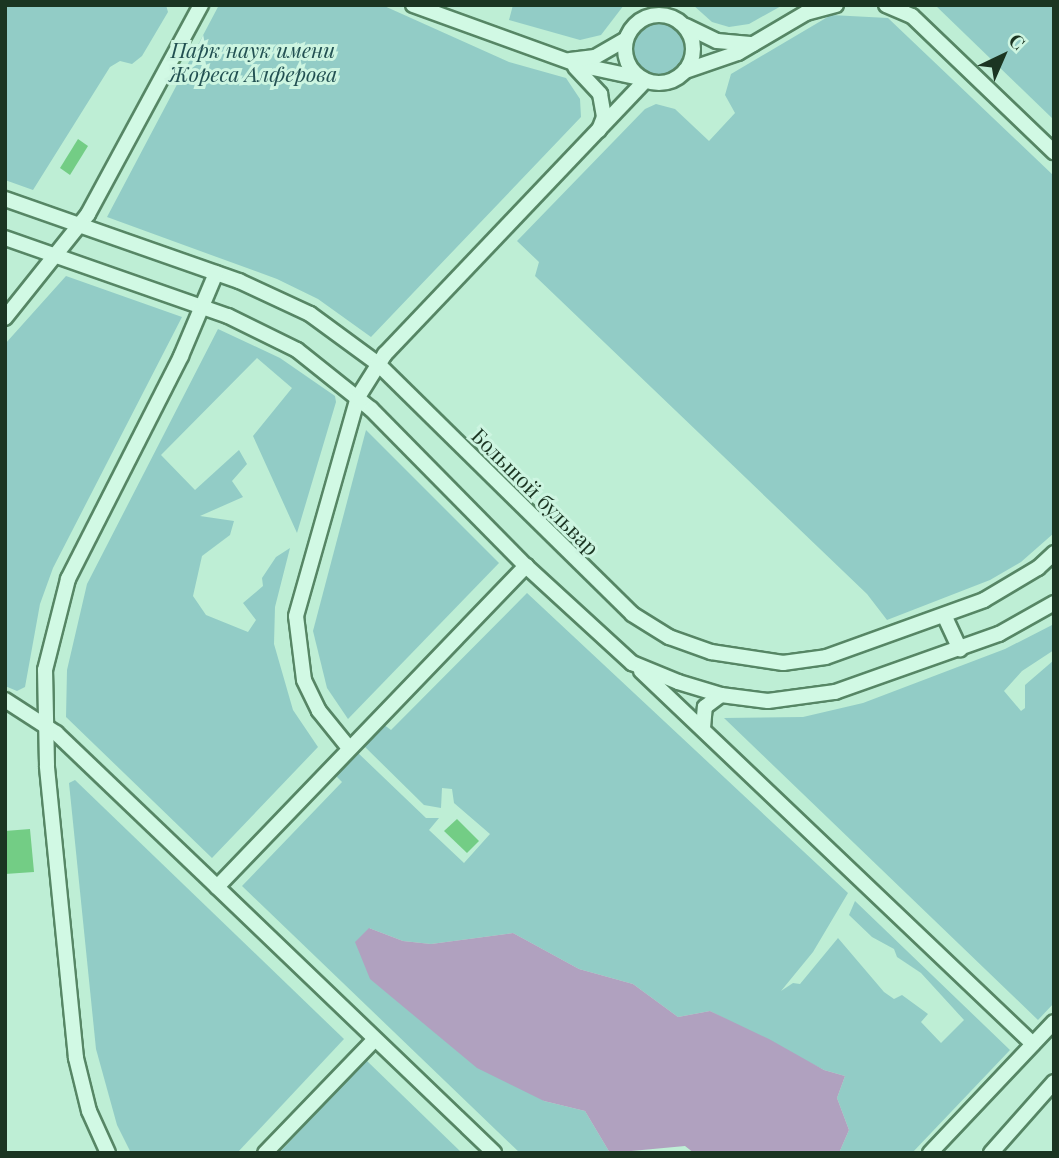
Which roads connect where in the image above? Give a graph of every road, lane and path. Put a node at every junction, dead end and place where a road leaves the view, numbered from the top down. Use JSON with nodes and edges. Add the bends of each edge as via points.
{"nodes":[{"id":1,"x":201,"y":5,"type":"edge"},
{"id":2,"x":414,"y":5,"type":"edge"},
{"id":3,"x":836,"y":5,"type":"edge"},
{"id":4,"x":886,"y":5,"type":"edge"},
{"id":5,"x":808,"y":9,"type":"edge"},
{"id":6,"x":910,"y":10,"type":"edge"},
{"id":7,"x":681,"y":22,"type":"junction"},
{"id":8,"x":625,"y":40,"type":"junction"},
{"id":9,"x":754,"y":44,"type":"junction"},
{"id":10,"x":565,"y":60,"type":"junction"},
{"id":11,"x":685,"y":71,"type":"junction"},
{"id":12,"x":643,"y":79,"type":"junction"},
{"id":13,"x":599,"y":131,"type":"junction"},
{"id":14,"x":1054,"y":152,"type":"edge"},
{"id":15,"x":5,"y":199,"type":"edge"},
{"id":16,"x":80,"y":225,"type":"junction"},
{"id":17,"x":5,"y":238,"type":"edge"},
{"id":18,"x":57,"y":257,"type":"junction"},
{"id":19,"x":216,"y":273,"type":"junction"},
{"id":20,"x":204,"y":308,"type":"junction"},
{"id":21,"x":5,"y":318,"type":"edge"},
{"id":22,"x":378,"y":364,"type":"junction"},
{"id":23,"x":358,"y":397,"type":"junction"},
{"id":24,"x":1054,"y":554,"type":"edge"},
{"id":25,"x":527,"y":566,"type":"junction"},
{"id":26,"x":1054,"y":603,"type":"edge"},
{"id":27,"x":944,"y":615,"type":"junction"},
{"id":28,"x":960,"y":649,"type":"junction"},
{"id":29,"x":632,"y":663,"type":"junction"},
{"id":30,"x":721,"y":695,"type":"junction"},
{"id":31,"x":5,"y":700,"type":"edge"},
{"id":32,"x":44,"y":722,"type":"junction"},
{"id":33,"x":703,"y":728,"type":"junction"},
{"id":34,"x":349,"y":748,"type":"junction"},
{"id":35,"x":217,"y":887,"type":"junction"},
{"id":36,"x":1054,"y":1021,"type":"edge"},
{"id":37,"x":375,"y":1039,"type":"junction"},
{"id":38,"x":1033,"y":1044,"type":"junction"},
{"id":39,"x":1054,"y":1082,"type":"edge"},
{"id":40,"x":108,"y":1153,"type":"edge"},
{"id":41,"x":265,"y":1153,"type":"edge"},
{"id":42,"x":494,"y":1153,"type":"edge"},
{"id":43,"x":930,"y":1153,"type":"edge"},
{"id":44,"x":991,"y":1153,"type":"edge"}],
"edges":[{"from":1,"to":16,"type":"street","via":[[153,102]]},
{"from":2,"to":10,"type":"street"},
{"from":3,"to":5,"type":"street"},
{"from":4,"to":6,"type":"street"},
{"from":5,"to":9,"type":"street"},
{"from":6,"to":14,"type":"street"},
{"from":7,"to":8,"type":"street","via":[[666,15],[648,16],[634,25]]},
{"from":7,"to":9,"type":"street","via":[[716,41]]},
{"from":7,"to":11,"type":"street","via":[[693,46]]},
{"from":8,"to":10,"type":"street","via":[[595,57]]},
{"from":8,"to":12,"type":"street","via":[[625,57]]},
{"from":9,"to":11,"type":"street"},
{"from":10,"to":12,"type":"street","via":[[624,78]]},
{"from":10,"to":13,"type":"street","via":[[600,94],[604,117]]},
{"from":11,"to":12,"type":"street","via":[[670,82]]},
{"from":12,"to":13,"type":"street"},
{"from":13,"to":22,"type":"street"},
{"from":15,"to":16,"type":"street","name":"Большой бульвар"},
{"from":16,"to":18,"type":"street"},
{"from":16,"to":19,"type":"street","name":"Большой бульвар"},
{"from":17,"to":18,"type":"street"},
{"from":18,"to":20,"type":"street"},
{"from":18,"to":21,"type":"street"},
{"from":19,"to":20,"type":"street"},
{"from":19,"to":22,"type":"street","name":"Большой бульвар","via":[[310,314]]},
{"from":20,"to":23,"type":"street","via":[[263,330]]},
{"from":20,"to":32,"type":"street","via":[[68,579],[45,670]]},
{"from":22,"to":23,"type":"street"},
{"from":22,"to":27,"type":"street","name":"Большой бульвар","via":[[584,570],[632,614],[669,636],[746,660],[783,663],[826,657]]},
{"from":23,"to":25,"type":"street"},
{"from":23,"to":34,"type":"street","via":[[296,616],[304,680],[318,710]]},
{"from":24,"to":27,"type":"street","name":"Большой бульвар","via":[[1014,584]]},
{"from":25,"to":29,"type":"street"},
{"from":25,"to":34,"type":"street"},
{"from":26,"to":28,"type":"street","via":[[999,634]]},
{"from":27,"to":28,"type":"street"},
{"from":28,"to":30,"type":"street","via":[[835,692],[800,699]]},
{"from":29,"to":30,"type":"street"},
{"from":29,"to":33,"type":"street"},
{"from":30,"to":33,"type":"street","via":[[705,707]]},
{"from":31,"to":32,"type":"street"},
{"from":32,"to":35,"type":"street"},
{"from":32,"to":40,"type":"street","via":[[76,1058],[89,1111]]},
{"from":33,"to":38,"type":"street"},
{"from":34,"to":35,"type":"street"},
{"from":35,"to":37,"type":"street"},
{"from":36,"to":38,"type":"street"},
{"from":37,"to":41,"type":"street"},
{"from":37,"to":42,"type":"street"},
{"from":38,"to":43,"type":"street"},
{"from":39,"to":44,"type":"street"}]}
